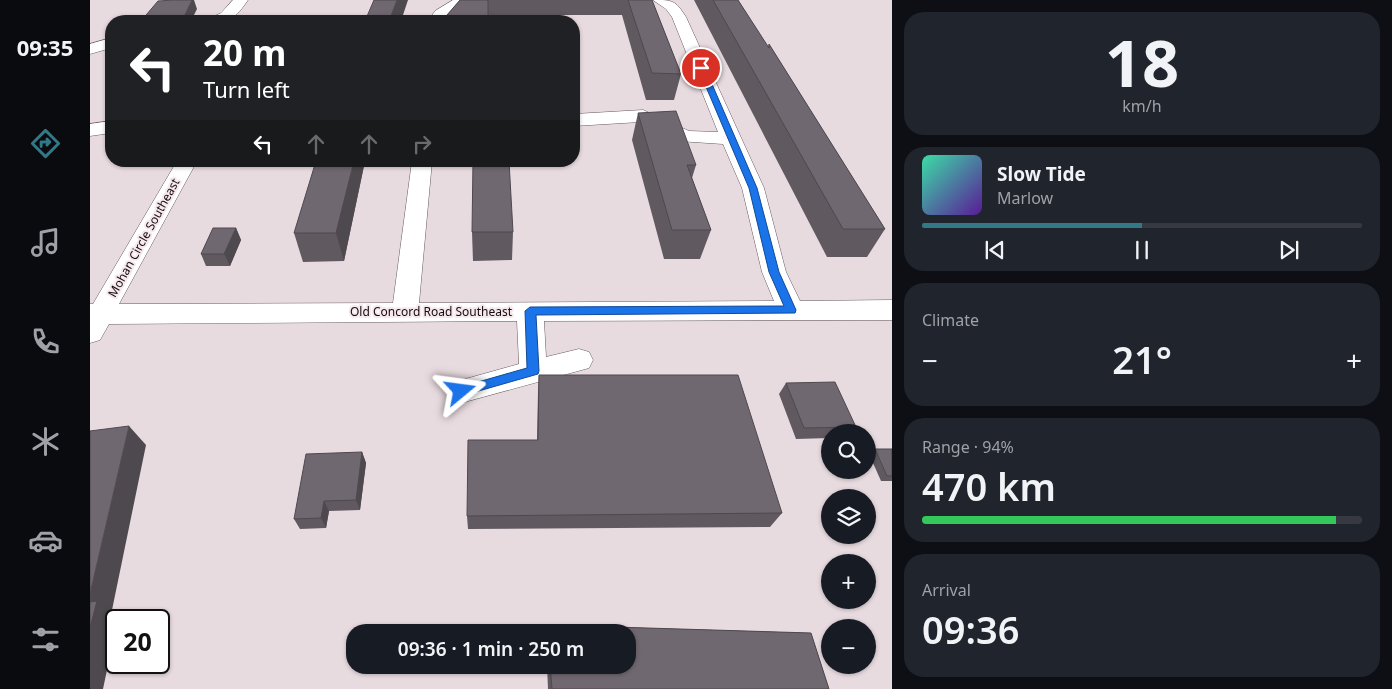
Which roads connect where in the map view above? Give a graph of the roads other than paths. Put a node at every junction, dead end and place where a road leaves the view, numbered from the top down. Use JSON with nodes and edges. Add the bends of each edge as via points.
{"nodes":[{"id":1,"x":241,"y":0,"type":"edge"},
{"id":2,"x":465,"y":0,"type":"edge"},
{"id":3,"x":660,"y":0,"type":"edge"},
{"id":4,"x":227,"y":15,"type":"edge"},
{"id":5,"x":439,"y":15,"type":"edge"},
{"id":6,"x":105,"y":45,"type":"edge"},
{"id":7,"x":90,"y":49,"type":"edge"},
{"id":8,"x":580,"y":120,"type":"edge"},
{"id":9,"x":105,"y":128,"type":"edge"},
{"id":10,"x":90,"y":130,"type":"edge"},
{"id":11,"x":731,"y":138,"type":"junction"},
{"id":12,"x":184,"y":167,"type":"edge"},
{"id":13,"x":421,"y":167,"type":"edge"},
{"id":14,"x":791,"y":310,"type":"junction"},
{"id":15,"x":892,"y":310,"type":"edge"},
{"id":16,"x":530,"y":311,"type":"junction"},
{"id":17,"x":405,"y":312,"type":"junction"},
{"id":18,"x":94,"y":321,"type":"edge"},
{"id":19,"x":579,"y":360,"type":"dead end"},
{"id":20,"x":533,"y":371,"type":"junction"},
{"id":21,"x":461,"y":391,"type":"dead end"}],
"edges":[{"from":1,"to":4,"type":"street"},
{"from":2,"to":5,"type":"street"},
{"from":3,"to":11,"type":"street","via":[[671,6],[680,17]]},
{"from":6,"to":7,"type":"street"},
{"from":8,"to":11,"type":"street","via":[[643,116],[685,137]]},
{"from":9,"to":10,"type":"street"},
{"from":11,"to":14,"type":"street","via":[[753,188],[774,272]]},
{"from":12,"to":18,"type":"street","name":"Mohan Circle Southeast"},
{"from":13,"to":17,"type":"street"},
{"from":14,"to":15,"type":"street","name":"Old Concord Road Southeast"},
{"from":14,"to":16,"type":"street","name":"Old Concord Road Southeast"},
{"from":16,"to":17,"type":"street","name":"Old Concord Road Southeast"},
{"from":16,"to":20,"type":"street"},
{"from":17,"to":18,"type":"street","name":"Old Concord Road Southeast"},
{"from":19,"to":20,"type":"street"},
{"from":20,"to":21,"type":"street"}]}
